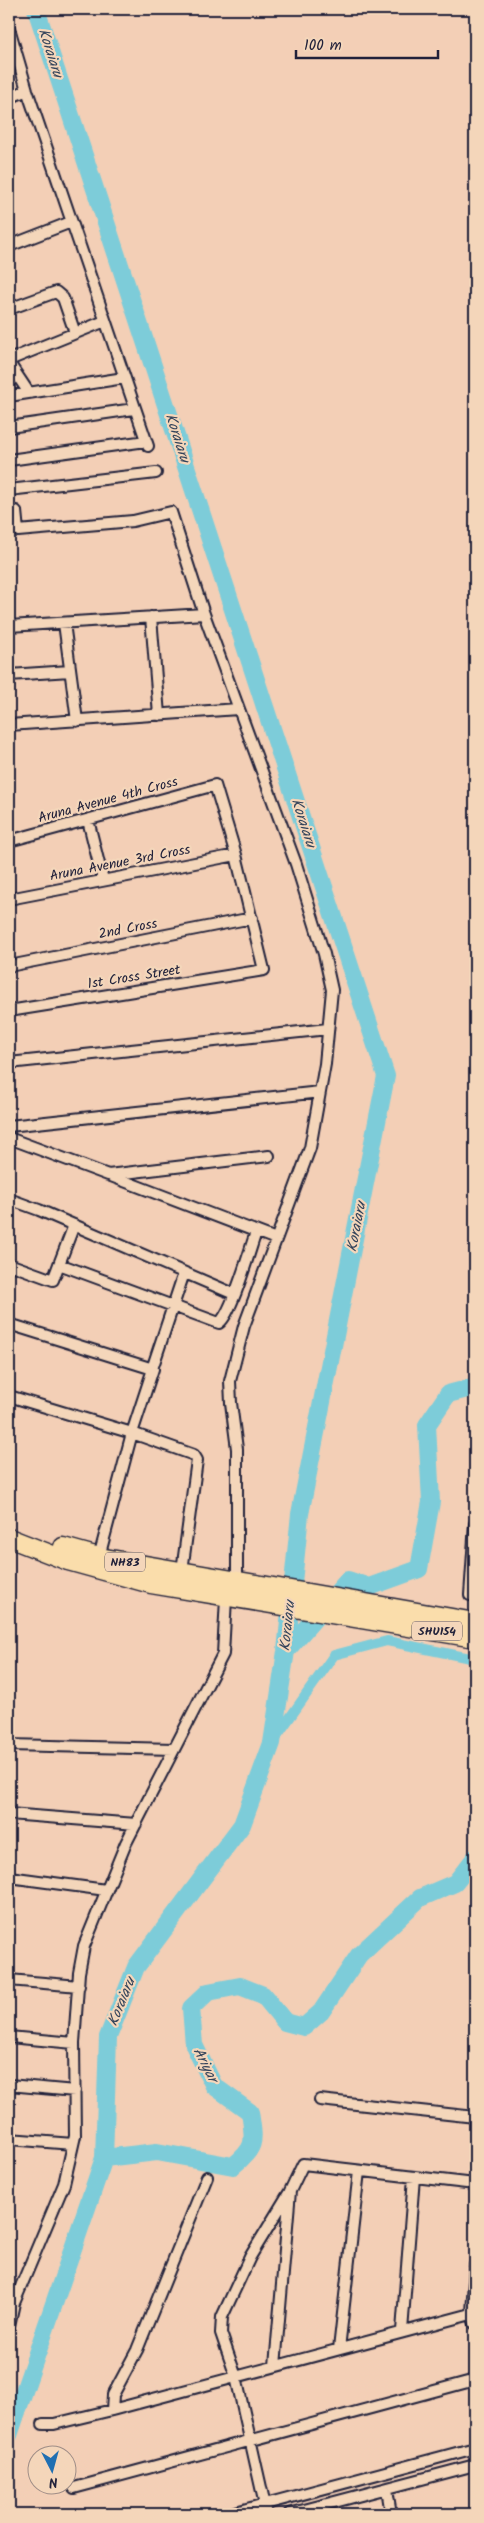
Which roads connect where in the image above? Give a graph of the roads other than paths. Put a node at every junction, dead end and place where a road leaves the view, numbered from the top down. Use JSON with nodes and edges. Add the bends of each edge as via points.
{"nodes":[{"id":1,"x":9,"y":28,"type":"edge"},
{"id":2,"x":27,"y":90,"type":"junction"},
{"id":3,"x":9,"y":98,"type":"edge"},
{"id":4,"x":71,"y":222,"type":"junction"},
{"id":5,"x":9,"y":246,"type":"edge"},
{"id":6,"x":9,"y":309,"type":"edge"},
{"id":7,"x":105,"y":321,"type":"junction"},
{"id":8,"x":75,"y":333,"type":"junction"},
{"id":9,"x":9,"y":362,"type":"edge"},
{"id":10,"x":124,"y":378,"type":"junction"},
{"id":11,"x":29,"y":393,"type":"junction"},
{"id":12,"x":9,"y":396,"type":"edge"},
{"id":13,"x":134,"y":409,"type":"junction"},
{"id":14,"x":9,"y":426,"type":"edge"},
{"id":15,"x":9,"y":460,"type":"edge"},
{"id":16,"x":156,"y":473,"type":"dead end"},
{"id":17,"x":9,"y":490,"type":"edge"},
{"id":18,"x":9,"y":512,"type":"edge"},
{"id":19,"x":204,"y":614,"type":"junction"},
{"id":20,"x":151,"y":618,"type":"junction"},
{"id":21,"x":64,"y":623,"type":"junction"},
{"id":22,"x":9,"y":626,"type":"edge"},
{"id":23,"x":70,"y":671,"type":"junction"},
{"id":24,"x":9,"y":675,"type":"edge"},
{"id":25,"x":238,"y":709,"type":"junction"},
{"id":26,"x":159,"y":715,"type":"junction"},
{"id":27,"x":76,"y":721,"type":"junction"},
{"id":28,"x":9,"y":724,"type":"edge"},
{"id":29,"x":88,"y":820,"type":"junction"},
{"id":30,"x":9,"y":841,"type":"edge"},
{"id":31,"x":236,"y":855,"type":"junction"},
{"id":32,"x":103,"y":880,"type":"junction"},
{"id":33,"x":9,"y":899,"type":"edge"},
{"id":34,"x":252,"y":918,"type":"junction"},
{"id":35,"x":9,"y":966,"type":"edge"},
{"id":36,"x":9,"y":1011,"type":"edge"},
{"id":37,"x":328,"y":1029,"type":"junction"},
{"id":38,"x":9,"y":1063,"type":"edge"},
{"id":39,"x":320,"y":1092,"type":"junction"},
{"id":40,"x":9,"y":1126,"type":"edge"},
{"id":41,"x":9,"y":1138,"type":"edge"},
{"id":42,"x":269,"y":1156,"type":"dead end"},
{"id":43,"x":108,"y":1175,"type":"junction"},
{"id":44,"x":9,"y":1200,"type":"edge"},
{"id":45,"x":74,"y":1225,"type":"junction"},
{"id":46,"x":256,"y":1232,"type":"junction"},
{"id":47,"x":276,"y":1238,"type":"junction"},
{"id":48,"x":9,"y":1264,"type":"edge"},
{"id":49,"x":59,"y":1264,"type":"junction"},
{"id":50,"x":184,"y":1273,"type":"junction"},
{"id":51,"x":234,"y":1294,"type":"junction"},
{"id":52,"x":173,"y":1306,"type":"junction"},
{"id":53,"x":9,"y":1324,"type":"edge"},
{"id":54,"x":152,"y":1369,"type":"junction"},
{"id":55,"x":9,"y":1396,"type":"edge"},
{"id":56,"x":132,"y":1433,"type":"junction"},
{"id":57,"x":475,"y":1524,"type":"edge"},
{"id":58,"x":9,"y":1527,"type":"edge"},
{"id":59,"x":9,"y":1538,"type":"edge"},
{"id":60,"x":99,"y":1557,"type":"junction"},
{"id":61,"x":182,"y":1572,"type":"junction"},
{"id":62,"x":241,"y":1582,"type":"junction"},
{"id":63,"x":475,"y":1596,"type":"edge"},
{"id":64,"x":232,"y":1599,"type":"junction"},
{"id":65,"x":475,"y":1622,"type":"edge"},
{"id":66,"x":398,"y":1626,"type":"joint"},
{"id":67,"x":475,"y":1638,"type":"edge"},
{"id":68,"x":9,"y":1745,"type":"edge"},
{"id":69,"x":174,"y":1749,"type":"junction"},
{"id":70,"x":9,"y":1814,"type":"edge"},
{"id":71,"x":136,"y":1824,"type":"junction"},
{"id":72,"x":9,"y":1878,"type":"edge"},
{"id":73,"x":106,"y":1890,"type":"junction"},
{"id":74,"x":9,"y":1980,"type":"edge"},
{"id":75,"x":79,"y":1986,"type":"junction"},
{"id":76,"x":9,"y":2037,"type":"edge"},
{"id":77,"x":74,"y":2043,"type":"junction"},
{"id":78,"x":9,"y":2085,"type":"edge"},
{"id":79,"x":75,"y":2091,"type":"junction"},
{"id":80,"x":320,"y":2100,"type":"dead end"},
{"id":81,"x":475,"y":2117,"type":"edge"},
{"id":82,"x":9,"y":2139,"type":"edge"},
{"id":83,"x":73,"y":2144,"type":"junction"},
{"id":84,"x":359,"y":2170,"type":"junction"},
{"id":85,"x":207,"y":2177,"type":"dead end"},
{"id":86,"x":414,"y":2177,"type":"junction"},
{"id":87,"x":475,"y":2184,"type":"edge"},
{"id":88,"x":290,"y":2191,"type":"junction"},
{"id":89,"x":475,"y":2265,"type":"edge"},
{"id":90,"x":474,"y":2317,"type":"edge"},
{"id":91,"x":9,"y":2326,"type":"edge"},
{"id":92,"x":402,"y":2331,"type":"junction"},
{"id":93,"x":338,"y":2349,"type":"junction"},
{"id":94,"x":275,"y":2366,"type":"junction"},
{"id":95,"x":236,"y":2377,"type":"junction"},
{"id":96,"x":475,"y":2380,"type":"edge"},
{"id":97,"x":112,"y":2410,"type":"junction"},
{"id":98,"x":43,"y":2424,"type":"dead end"},
{"id":99,"x":250,"y":2439,"type":"junction"},
{"id":100,"x":475,"y":2448,"type":"edge"},
{"id":101,"x":475,"y":2465,"type":"edge"},
{"id":102,"x":78,"y":2487,"type":"edge"},
{"id":103,"x":387,"y":2488,"type":"junction"},
{"id":104,"x":266,"y":2510,"type":"edge"},
{"id":105,"x":228,"y":2514,"type":"edge"},
{"id":106,"x":289,"y":2514,"type":"edge"},
{"id":107,"x":391,"y":2514,"type":"edge"}],
"edges":[{"from":1,"to":2,"type":"street"},
{"from":2,"to":3,"type":"street"},
{"from":2,"to":4,"type":"street"},
{"from":4,"to":5,"type":"street"},
{"from":4,"to":7,"type":"street"},
{"from":6,"to":8,"type":"street","via":[[56,292],[63,298]]},
{"from":7,"to":8,"type":"street"},
{"from":7,"to":10,"type":"street"},
{"from":8,"to":9,"type":"street"},
{"from":9,"to":11,"type":"street"},
{"from":10,"to":11,"type":"street"},
{"from":10,"to":13,"type":"street"},
{"from":11,"to":12,"type":"street"},
{"from":13,"to":14,"type":"street"},
{"from":13,"to":15,"type":"street","via":[[147,444]]},
{"from":16,"to":17,"type":"street"},
{"from":18,"to":19,"type":"street","via":[[16,511],[18,531],[133,521],[170,512]]},
{"from":19,"to":20,"type":"street"},
{"from":19,"to":25,"type":"street"},
{"from":20,"to":21,"type":"street"},
{"from":20,"to":26,"type":"street"},
{"from":21,"to":22,"type":"street"},
{"from":21,"to":23,"type":"street"},
{"from":23,"to":24,"type":"street"},
{"from":23,"to":27,"type":"street"},
{"from":25,"to":26,"type":"street"},
{"from":25,"to":37,"type":"street","via":[[296,864],[324,954],[332,990]]},
{"from":26,"to":27,"type":"street"},
{"from":27,"to":28,"type":"street"},
{"from":29,"to":30,"type":"street","name":"Aruna Avenue 4th Cross"},
{"from":29,"to":31,"type":"street","name":"Aruna Avenue 4th Cross","via":[[215,785]]},
{"from":29,"to":32,"type":"street"},
{"from":31,"to":32,"type":"street","name":"Aruna Avenue 3rd Cross"},
{"from":31,"to":34,"type":"street"},
{"from":32,"to":33,"type":"street","name":"Aruna Avenue 3rd Cross"},
{"from":34,"to":35,"type":"street","name":"2nd Cross"},
{"from":34,"to":36,"type":"street","name":"1st Cross Street","via":[[264,970]]},
{"from":37,"to":38,"type":"street"},
{"from":37,"to":39,"type":"street"},
{"from":39,"to":40,"type":"street"},
{"from":39,"to":47,"type":"street","via":[[310,1148]]},
{"from":41,"to":43,"type":"street"},
{"from":42,"to":43,"type":"street"},
{"from":43,"to":46,"type":"street"},
{"from":44,"to":45,"type":"street"},
{"from":45,"to":49,"type":"street"},
{"from":45,"to":50,"type":"street"},
{"from":46,"to":47,"type":"street"},
{"from":46,"to":51,"type":"street"},
{"from":47,"to":62,"type":"street","via":[[244,1326],[230,1381],[237,1449]]},
{"from":48,"to":49,"type":"street","via":[[53,1280]]},
{"from":49,"to":52,"type":"street"},
{"from":50,"to":51,"type":"street"},
{"from":50,"to":52,"type":"street"},
{"from":51,"to":52,"type":"street","via":[[219,1323]]},
{"from":52,"to":54,"type":"street"},
{"from":53,"to":54,"type":"street"},
{"from":54,"to":56,"type":"street"},
{"from":55,"to":56,"type":"street"},
{"from":56,"to":60,"type":"street"},
{"from":56,"to":61,"type":"street","via":[[194,1455],[197,1460]]},
{"from":57,"to":63,"type":"street","via":[[470,1595]]},
{"from":58,"to":60,"type":"highway","number":"NH83"},
{"from":59,"to":64,"type":"highway","number":"NH83","via":[[115,1575]]},
{"from":60,"to":61,"type":"highway","number":"NH83"},
{"from":61,"to":62,"type":"highway","number":"NH83"},
{"from":62,"to":65,"type":"highway","number":"NH83"},
{"from":64,"to":66,"type":"highway","number":"NH83"},
{"from":64,"to":69,"type":"street","via":[[223,1654]]},
{"from":66,"to":67,"type":"highway","number":"SHU154"},
{"from":68,"to":69,"type":"street"},
{"from":69,"to":71,"type":"street"},
{"from":70,"to":71,"type":"street"},
{"from":71,"to":73,"type":"street"},
{"from":72,"to":73,"type":"street"},
{"from":73,"to":75,"type":"street","via":[[84,1946]]},
{"from":74,"to":75,"type":"street"},
{"from":75,"to":77,"type":"street"},
{"from":76,"to":77,"type":"street"},
{"from":77,"to":79,"type":"street"},
{"from":78,"to":79,"type":"street"},
{"from":79,"to":83,"type":"street"},
{"from":80,"to":81,"type":"street"},
{"from":82,"to":83,"type":"street"},
{"from":83,"to":91,"type":"street","via":[[64,2184],[14,2303]]},
{"from":84,"to":86,"type":"street"},
{"from":84,"to":88,"type":"street","via":[[303,2164]]},
{"from":84,"to":93,"type":"street"},
{"from":85,"to":97,"type":"street","via":[[137,2350],[113,2394]]},
{"from":86,"to":87,"type":"street"},
{"from":86,"to":92,"type":"street"},
{"from":88,"to":94,"type":"street"},
{"from":88,"to":95,"type":"street","via":[[250,2257],[222,2317],[221,2333]]},
{"from":89,"to":90,"type":"street"},
{"from":90,"to":92,"type":"street"},
{"from":92,"to":93,"type":"street"},
{"from":93,"to":94,"type":"street"},
{"from":94,"to":95,"type":"street"},
{"from":95,"to":97,"type":"street"},
{"from":95,"to":99,"type":"street"},
{"from":96,"to":99,"type":"street"},
{"from":97,"to":98,"type":"street"},
{"from":99,"to":102,"type":"street"},
{"from":99,"to":104,"type":"street"},
{"from":100,"to":104,"type":"street"},
{"from":101,"to":103,"type":"street"},
{"from":103,"to":106,"type":"street"},
{"from":103,"to":107,"type":"street"},
{"from":104,"to":105,"type":"street"}]}
